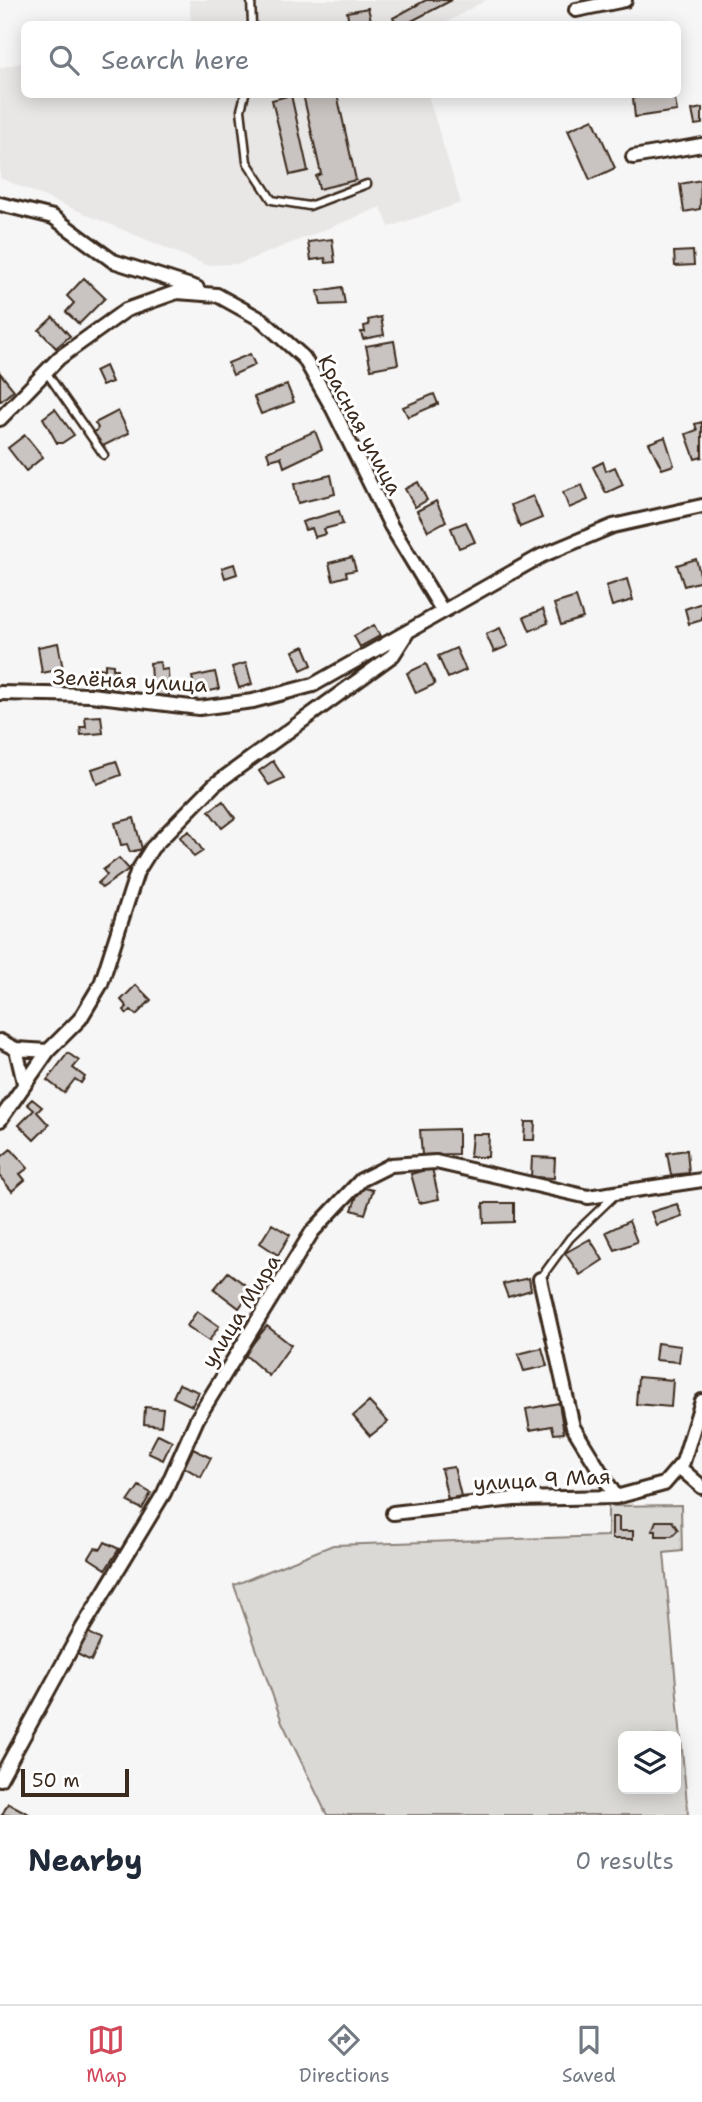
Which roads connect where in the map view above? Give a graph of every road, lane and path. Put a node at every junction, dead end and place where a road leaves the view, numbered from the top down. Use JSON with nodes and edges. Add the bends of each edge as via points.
{"nodes":[{"id":1,"x":251,"y":0,"type":"edge"},
{"id":2,"x":625,"y":0,"type":"edge"},
{"id":3,"x":576,"y":10,"type":"dead end"},
{"id":4,"x":252,"y":21,"type":"edge"},
{"id":5,"x":243,"y":98,"type":"edge"},
{"id":6,"x":702,"y":145,"type":"edge"},
{"id":7,"x":633,"y":157,"type":"dead end"},
{"id":8,"x":367,"y":184,"type":"dead end"},
{"id":9,"x":0,"y":204,"type":"edge"},
{"id":10,"x":217,"y":295,"type":"junction"},
{"id":11,"x":46,"y":372,"type":"junction"},
{"id":12,"x":0,"y":419,"type":"edge"},
{"id":13,"x":104,"y":455,"type":"dead end"},
{"id":14,"x":702,"y":506,"type":"edge"},
{"id":15,"x":442,"y":610,"type":"junction"},
{"id":16,"x":409,"y":630,"type":"junction"},
{"id":17,"x":0,"y":693,"type":"edge"},
{"id":18,"x":0,"y":1041,"type":"edge"},
{"id":19,"x":16,"y":1049,"type":"junction"},
{"id":20,"x":48,"y":1051,"type":"junction"},
{"id":21,"x":24,"y":1083,"type":"junction"},
{"id":22,"x":0,"y":1120,"type":"edge"},
{"id":23,"x":702,"y":1180,"type":"edge"},
{"id":24,"x":615,"y":1195,"type":"junction"},
{"id":25,"x":540,"y":1279,"type":"joint"},
{"id":26,"x":702,"y":1401,"type":"edge"},
{"id":27,"x":681,"y":1465,"type":"junction"},
{"id":28,"x":702,"y":1487,"type":"edge"},
{"id":29,"x":615,"y":1497,"type":"junction"},
{"id":30,"x":393,"y":1513,"type":"dead end"},
{"id":31,"x":0,"y":1779,"type":"edge"}],
"edges":[{"from":1,"to":4,"type":"lane"},
{"from":2,"to":3,"type":"street"},
{"from":5,"to":8,"type":"lane","via":[[247,162],[272,200],[309,206]]},
{"from":6,"to":7,"type":"street"},
{"from":9,"to":10,"type":"street","via":[[53,217],[113,261]]},
{"from":10,"to":11,"type":"street","name":"Красная улица","via":[[177,292],[126,310]]},
{"from":10,"to":15,"type":"street","name":"Красная улица","via":[[262,320],[304,358],[391,526]]},
{"from":11,"to":12,"type":"street","name":"Красная улица"},
{"from":11,"to":13,"type":"lane"},
{"from":14,"to":15,"type":"street","name":"Зелёная улица","via":[[613,526],[541,556]]},
{"from":15,"to":16,"type":"street","name":"Зелёная улица"},
{"from":16,"to":17,"type":"street","name":"Зелёная улица","via":[[313,685],[253,701],[199,708],[91,695]]},
{"from":16,"to":20,"type":"street","name":"Зелёная улица","via":[[393,655],[214,785],[152,848],[137,872],[101,984],[80,1019]]},
{"from":18,"to":19,"type":"street"},
{"from":19,"to":20,"type":"street"},
{"from":19,"to":21,"type":"street"},
{"from":20,"to":21,"type":"street"},
{"from":21,"to":22,"type":"street"},
{"from":23,"to":24,"type":"street","name":"улица Мира"},
{"from":24,"to":25,"type":"lane","via":[[570,1238]]},
{"from":24,"to":31,"type":"street","name":"улица Мира","via":[[588,1197],[436,1162],[391,1165],[361,1180],[312,1232],[197,1419],[164,1493]]},
{"from":25,"to":29,"type":"street","via":[[573,1427]]},
{"from":26,"to":27,"type":"street"},
{"from":27,"to":28,"type":"street"},
{"from":27,"to":29,"type":"street","name":"улица 9 Мая","via":[[664,1484]]},
{"from":29,"to":30,"type":"street","name":"улица 9 Мая","via":[[514,1499]]}]}
